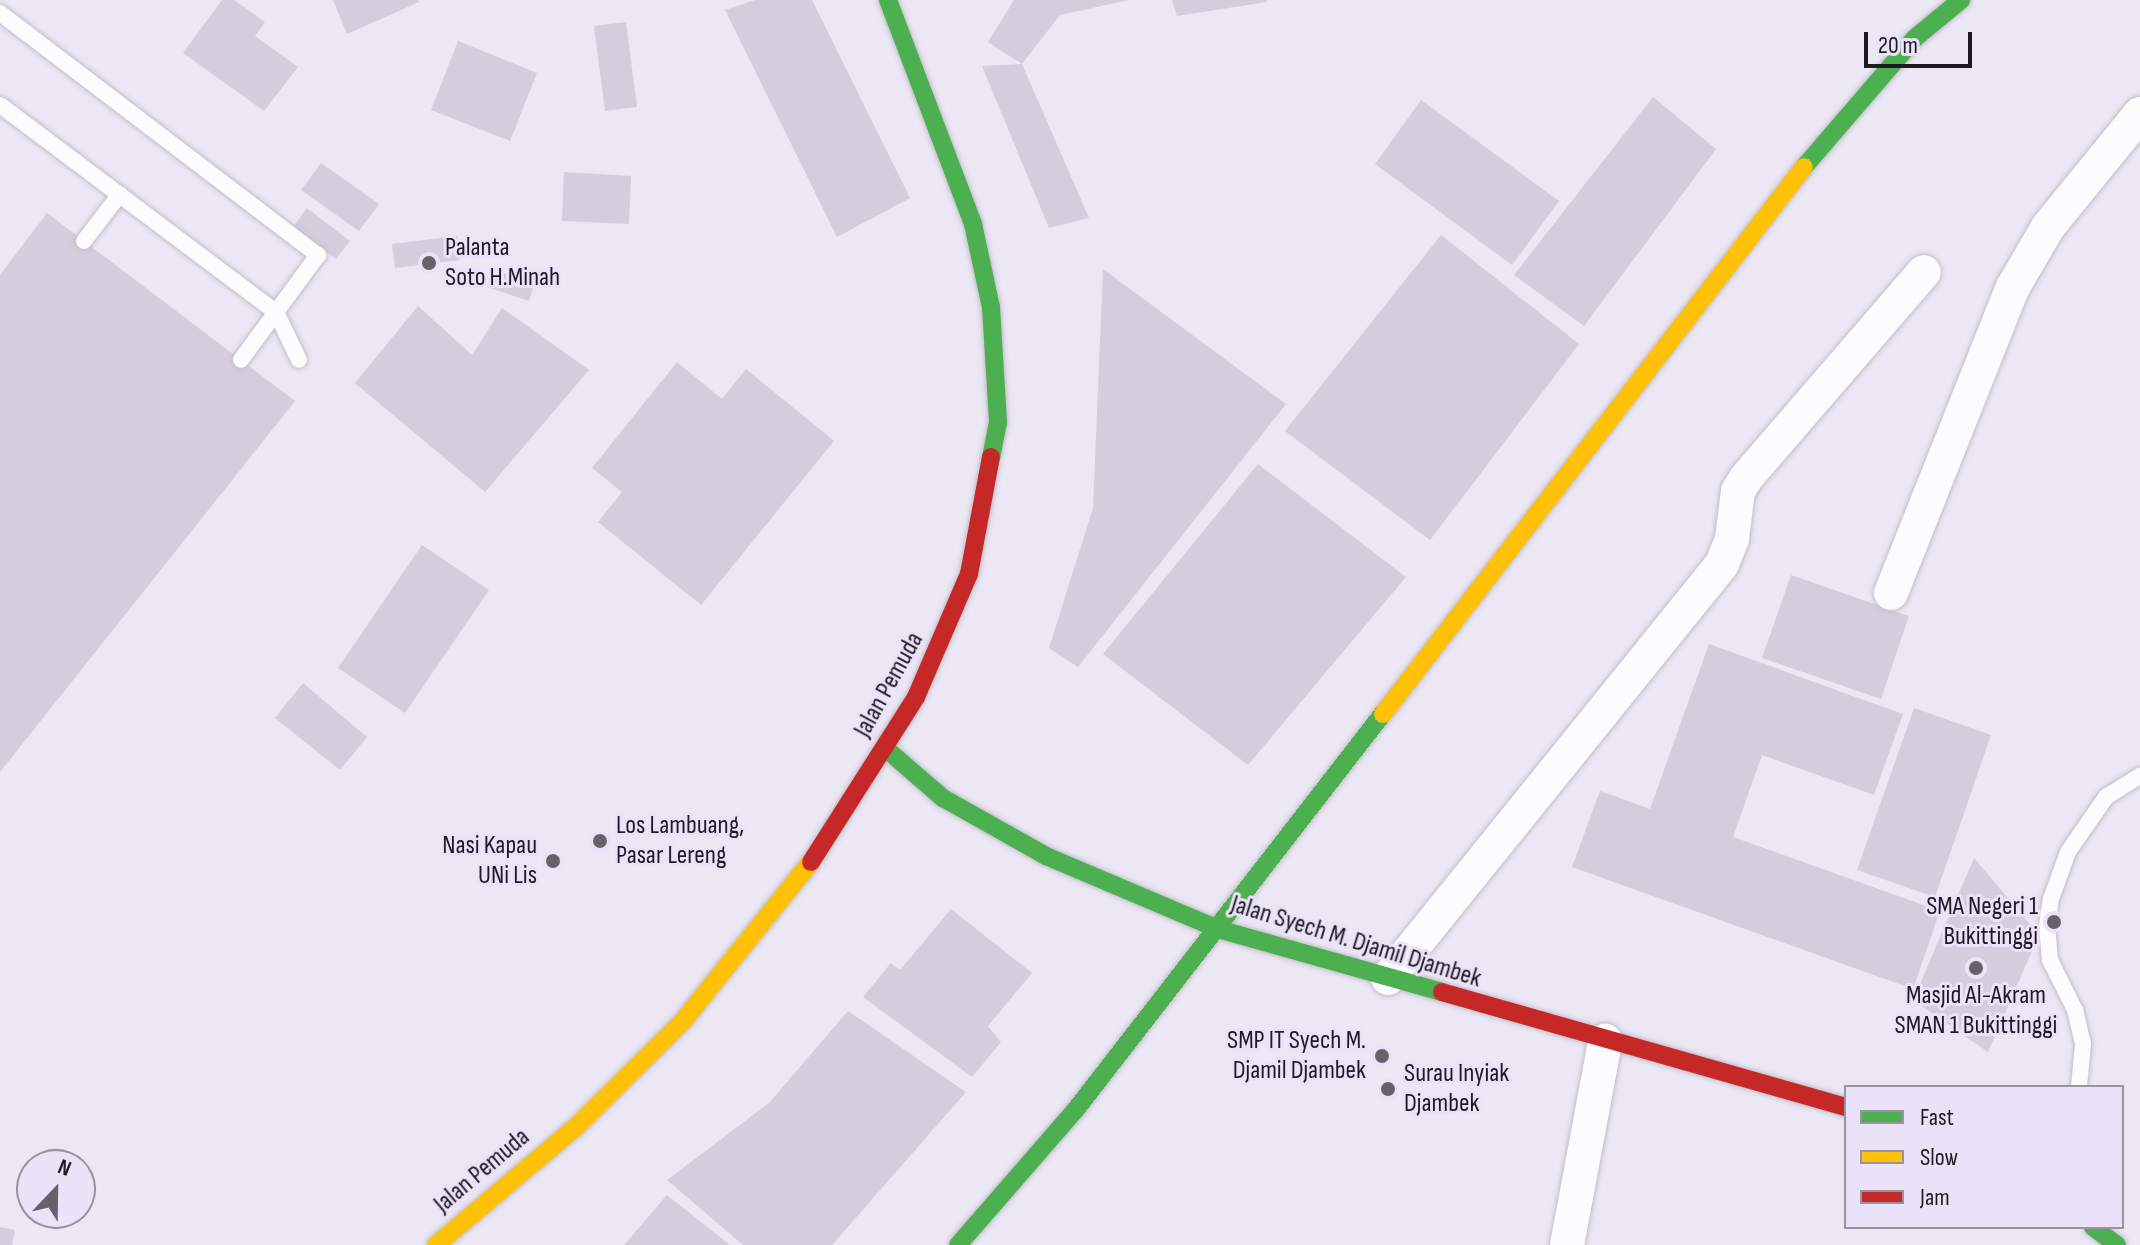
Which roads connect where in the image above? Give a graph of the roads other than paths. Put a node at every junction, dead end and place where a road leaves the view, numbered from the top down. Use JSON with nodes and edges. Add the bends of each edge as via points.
{"nodes":[{"id":1,"x":888,"y":0,"type":"edge"},
{"id":2,"x":1961,"y":0,"type":"edge"},
{"id":3,"x":0,"y":13,"type":"edge"},
{"id":4,"x":0,"y":105,"type":"edge"},
{"id":5,"x":2140,"y":114,"type":"edge"},
{"id":6,"x":120,"y":194,"type":"junction"},
{"id":7,"x":84,"y":241,"type":"dead end"},
{"id":8,"x":1924,"y":272,"type":"dead end"},
{"id":9,"x":276,"y":312,"type":"junction"},
{"id":10,"x":241,"y":360,"type":"dead end"},
{"id":11,"x":299,"y":360,"type":"dead end"},
{"id":12,"x":1891,"y":593,"type":"dead end"},
{"id":13,"x":885,"y":748,"type":"junction"},
{"id":14,"x":2140,"y":776,"type":"edge"},
{"id":15,"x":1218,"y":929,"type":"junction"},
{"id":16,"x":1388,"y":978,"type":"junction"},
{"id":17,"x":1605,"y":1041,"type":"junction"},
{"id":18,"x":2079,"y":1085,"type":"edge"},
{"id":19,"x":1844,"y":1106,"type":"edge"},
{"id":20,"x":2096,"y":1229,"type":"edge"},
{"id":21,"x":436,"y":1245,"type":"edge"},
{"id":22,"x":958,"y":1245,"type":"edge"},
{"id":23,"x":1567,"y":1245,"type":"edge"},
{"id":24,"x":2117,"y":1245,"type":"edge"}],
"edges":[{"from":1,"to":13,"type":"street","name":"Jalan Pemuda","via":[[973,224],[991,307],[998,422],[969,574],[946,636]]},
{"from":2,"to":15,"type":"street","via":[[1915,38],[1845,114]]},
{"from":3,"to":9,"type":"lane","via":[[318,255]]},
{"from":4,"to":6,"type":"lane"},
{"from":5,"to":12,"type":"street","via":[[2093,166],[2013,287]]},
{"from":6,"to":7,"type":"lane"},
{"from":6,"to":9,"type":"lane"},
{"from":8,"to":16,"type":"street","via":[[1746,478],[1722,564]]},
{"from":9,"to":10,"type":"lane"},
{"from":9,"to":11,"type":"lane"},
{"from":13,"to":15,"type":"street","name":"Jalan Syech M. Djamil Djambek","via":[[943,798],[1046,856]]},
{"from":13,"to":21,"type":"street","name":"Jalan Pemuda","via":[[825,844],[683,1021],[577,1126]]},
{"from":14,"to":18,"type":"lane","via":[[2106,797],[2068,852],[2051,899],[2050,960],[2075,1010],[2083,1044]]},
{"from":15,"to":16,"type":"street","name":"Jalan Syech M. Djamil Djambek"},
{"from":15,"to":22,"type":"street","via":[[1077,1108]]},
{"from":16,"to":17,"type":"street","name":"Jalan Syech M. Djamil Djambek"},
{"from":17,"to":19,"type":"street","name":"Jalan Syech M. Djamil Djambek"},
{"from":17,"to":23,"type":"street"},
{"from":20,"to":24,"type":"street"}]}
